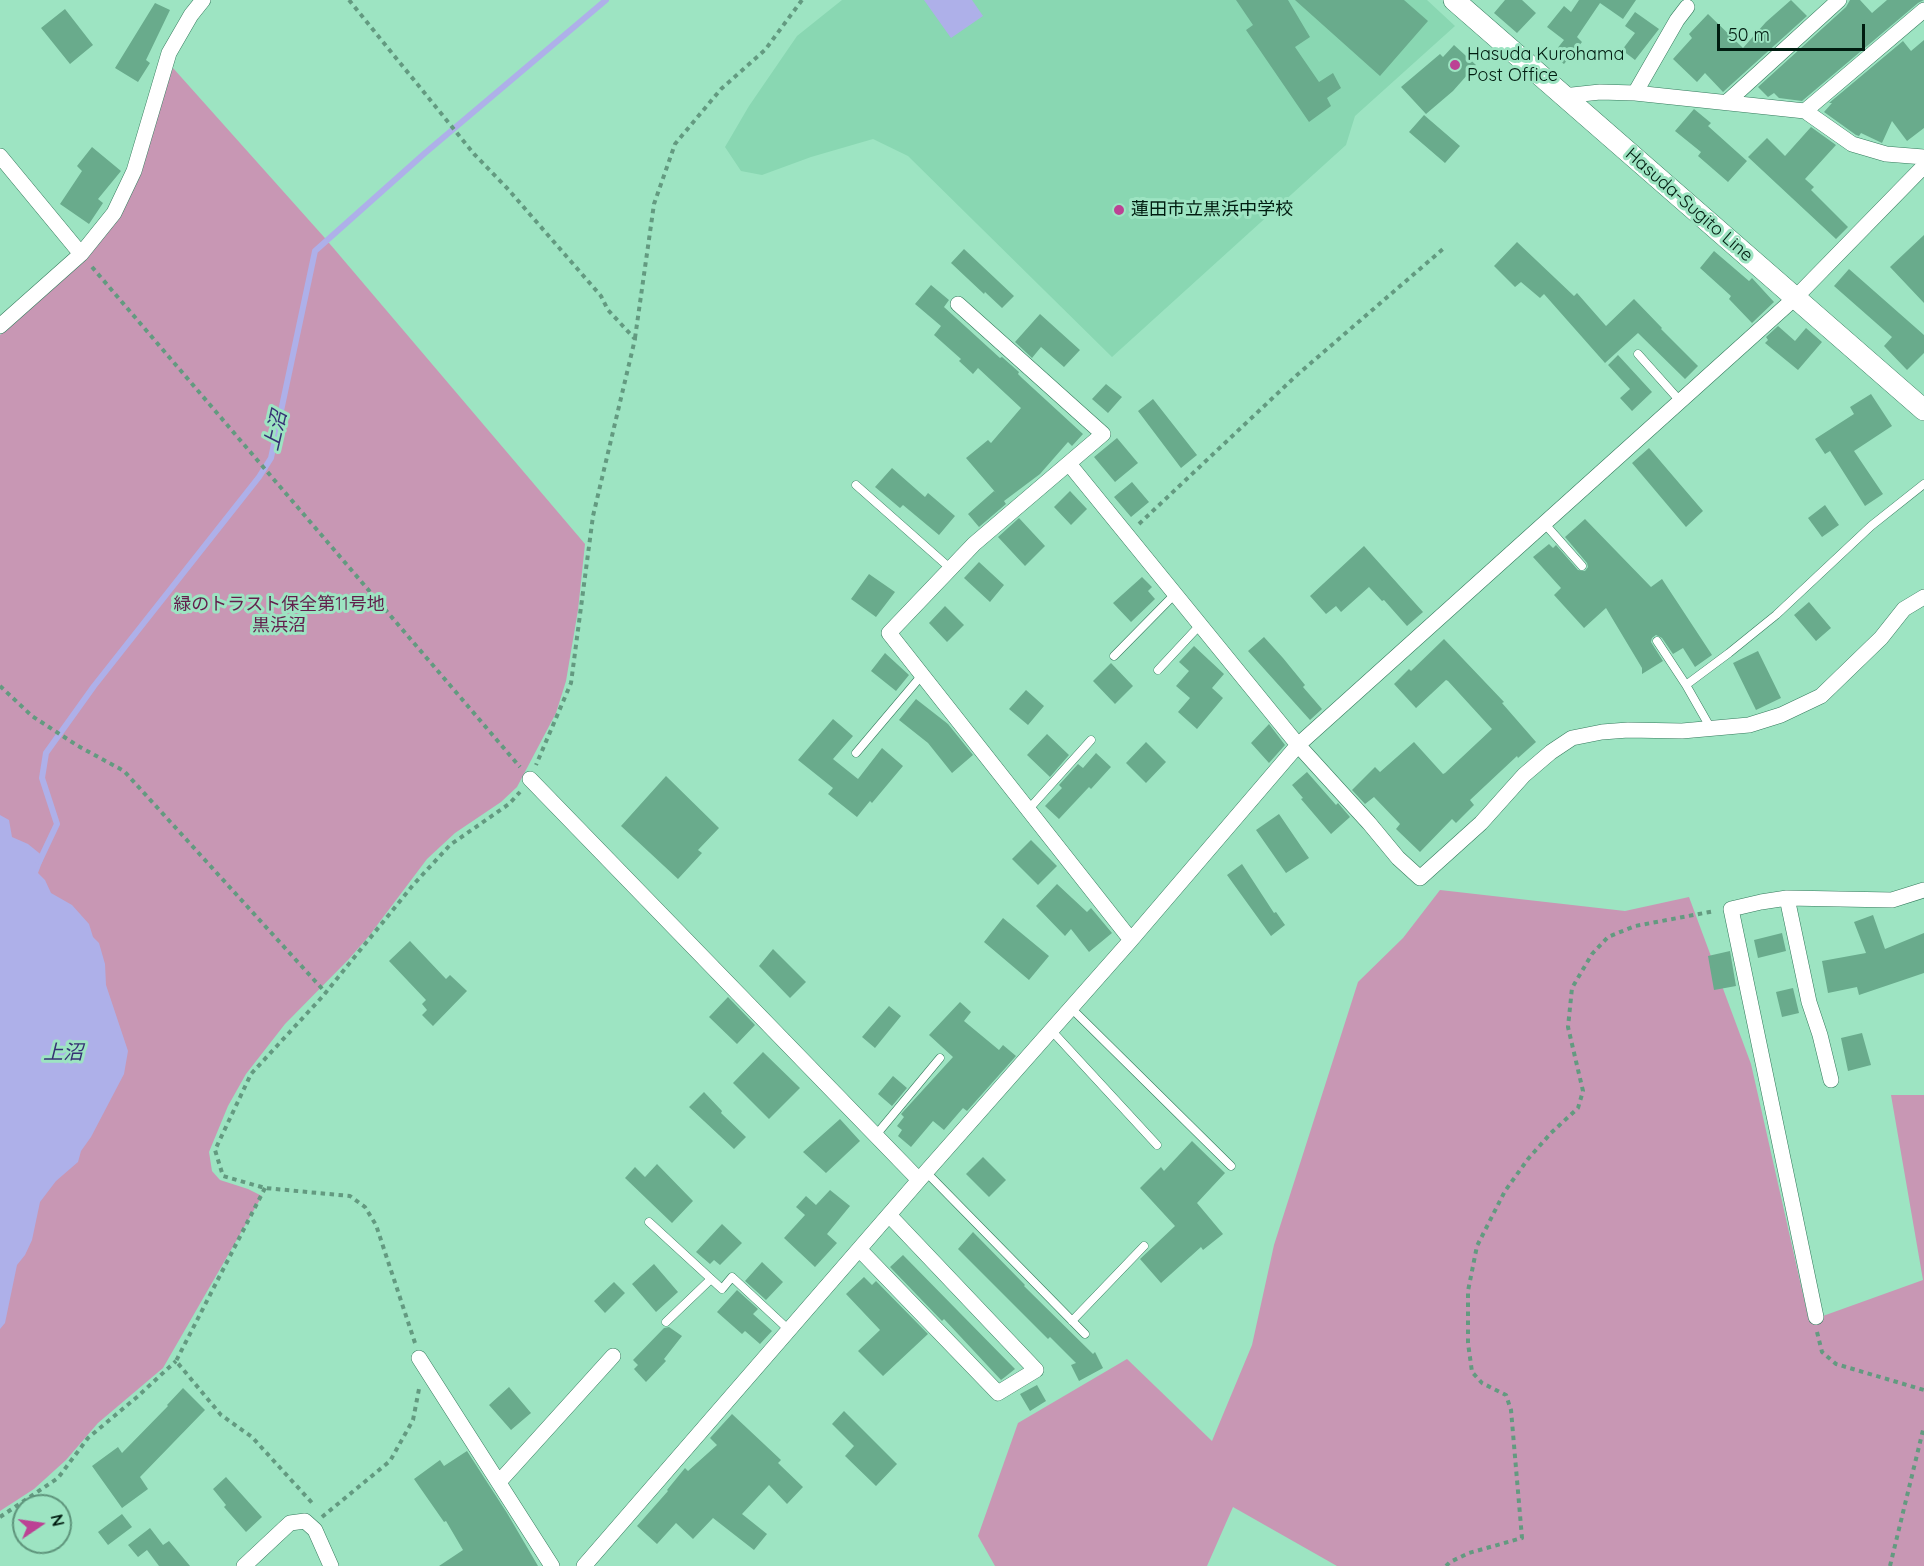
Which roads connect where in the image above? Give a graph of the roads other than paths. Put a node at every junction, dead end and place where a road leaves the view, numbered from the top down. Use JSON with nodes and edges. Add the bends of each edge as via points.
{"nodes":[{"id":1,"x":203,"y":0,"type":"edge"},
{"id":2,"x":1454,"y":0,"type":"edge"},
{"id":3,"x":1839,"y":0,"type":"edge"},
{"id":4,"x":1687,"y":7,"type":"dead end"},
{"id":5,"x":1924,"y":10,"type":"edge"},
{"id":6,"x":1635,"y":93,"type":"junction"},
{"id":7,"x":1563,"y":96,"type":"junction"},
{"id":8,"x":1727,"y":102,"type":"junction"},
{"id":9,"x":1805,"y":111,"type":"junction"},
{"id":10,"x":0,"y":156,"type":"edge"},
{"id":11,"x":1924,"y":157,"type":"edge"},
{"id":12,"x":1924,"y":166,"type":"edge"},
{"id":13,"x":81,"y":254,"type":"junction"},
{"id":14,"x":1796,"y":297,"type":"junction"},
{"id":15,"x":958,"y":304,"type":"dead end"},
{"id":16,"x":0,"y":326,"type":"edge"},
{"id":17,"x":1638,"y":354,"type":"dead end"},
{"id":18,"x":1680,"y":401,"type":"junction"},
{"id":19,"x":1924,"y":410,"type":"edge"},
{"id":20,"x":1070,"y":465,"type":"junction"},
{"id":21,"x":1924,"y":484,"type":"edge"},
{"id":22,"x":856,"y":485,"type":"dead end"},
{"id":23,"x":1544,"y":523,"type":"junction"},
{"id":24,"x":1582,"y":566,"type":"dead end"},
{"id":25,"x":951,"y":569,"type":"junction"},
{"id":26,"x":1174,"y":594,"type":"junction"},
{"id":27,"x":1924,"y":597,"type":"edge"},
{"id":28,"x":1200,"y":625,"type":"junction"},
{"id":29,"x":1658,"y":640,"type":"dead end"},
{"id":30,"x":1114,"y":656,"type":"dead end"},
{"id":31,"x":1158,"y":670,"type":"dead end"},
{"id":32,"x":922,"y":675,"type":"junction"},
{"id":33,"x":1686,"y":685,"type":"junction"},
{"id":34,"x":1710,"y":727,"type":"junction"},
{"id":35,"x":1091,"y":740,"type":"dead end"},
{"id":36,"x":1298,"y":745,"type":"junction"},
{"id":37,"x":856,"y":753,"type":"dead end"},
{"id":38,"x":530,"y":779,"type":"road end"},
{"id":39,"x":1028,"y":810,"type":"junction"},
{"id":40,"x":1924,"y":890,"type":"edge"},
{"id":41,"x":1787,"y":898,"type":"junction"},
{"id":42,"x":1131,"y":940,"type":"junction"},
{"id":43,"x":1071,"y":1008,"type":"junction"},
{"id":44,"x":1051,"y":1030,"type":"junction"},
{"id":45,"x":940,"y":1058,"type":"dead end"},
{"id":46,"x":1831,"y":1080,"type":"dead end"},
{"id":47,"x":876,"y":1135,"type":"junction"},
{"id":48,"x":1157,"y":1146,"type":"dead end"},
{"id":49,"x":1231,"y":1166,"type":"dead end"},
{"id":50,"x":923,"y":1176,"type":"junction"},
{"id":51,"x":889,"y":1215,"type":"junction"},
{"id":52,"x":649,"y":1222,"type":"dead end"},
{"id":53,"x":1144,"y":1246,"type":"dead end"},
{"id":54,"x":859,"y":1249,"type":"junction"},
{"id":55,"x":711,"y":1279,"type":"junction"},
{"id":56,"x":1816,"y":1317,"type":"road end"},
{"id":57,"x":1072,"y":1321,"type":"junction"},
{"id":58,"x":666,"y":1322,"type":"dead end"},
{"id":59,"x":789,"y":1330,"type":"junction"},
{"id":60,"x":1085,"y":1334,"type":"dead end"},
{"id":61,"x":613,"y":1356,"type":"dead end"},
{"id":62,"x":419,"y":1358,"type":"road end"},
{"id":63,"x":499,"y":1482,"type":"junction"},
{"id":64,"x":244,"y":1566,"type":"edge"},
{"id":65,"x":331,"y":1566,"type":"edge"},
{"id":66,"x":552,"y":1566,"type":"edge"},
{"id":67,"x":584,"y":1566,"type":"edge"}],
"edges":[{"from":1,"to":13,"type":"street","via":[[169,53],[134,171],[114,213]]},
{"from":2,"to":7,"type":"main road","name":"Hasuda-Sugito Line"},
{"from":3,"to":8,"type":"street"},
{"from":4,"to":6,"type":"street"},
{"from":5,"to":9,"type":"street"},
{"from":6,"to":7,"type":"street"},
{"from":6,"to":8,"type":"street"},
{"from":7,"to":14,"type":"main road","name":"Hasuda-Sugito Line"},
{"from":8,"to":9,"type":"street"},
{"from":9,"to":11,"type":"street","via":[[1852,144],[1886,154]]},
{"from":10,"to":13,"type":"street"},
{"from":12,"to":14,"type":"street"},
{"from":13,"to":16,"type":"street"},
{"from":14,"to":18,"type":"street"},
{"from":14,"to":19,"type":"main road","name":"Hasuda-Sugito Line"},
{"from":15,"to":20,"type":"street","via":[[1103,434]]},
{"from":17,"to":18,"type":"lane"},
{"from":18,"to":23,"type":"street"},
{"from":20,"to":25,"type":"street","via":[[974,544]]},
{"from":20,"to":26,"type":"street"},
{"from":21,"to":33,"type":"lane","via":[[1871,526],[1776,615]]},
{"from":22,"to":25,"type":"lane"},
{"from":23,"to":24,"type":"lane"},
{"from":23,"to":36,"type":"street"},
{"from":25,"to":32,"type":"street","via":[[889,633]]},
{"from":26,"to":28,"type":"street"},
{"from":26,"to":30,"type":"lane"},
{"from":27,"to":34,"type":"street","via":[[1904,609],[1881,638],[1821,696],[1749,724]]},
{"from":28,"to":31,"type":"lane"},
{"from":28,"to":36,"type":"street"},
{"from":29,"to":33,"type":"lane"},
{"from":32,"to":37,"type":"lane"},
{"from":32,"to":39,"type":"street"},
{"from":33,"to":34,"type":"lane"},
{"from":34,"to":36,"type":"street","via":[[1602,732],[1572,738],[1524,775],[1481,824],[1420,878]]},
{"from":35,"to":39,"type":"lane"},
{"from":36,"to":42,"type":"street"},
{"from":38,"to":47,"type":"street"},
{"from":39,"to":42,"type":"street"},
{"from":40,"to":41,"type":"street","via":[[1892,900]]},
{"from":41,"to":46,"type":"street","via":[[1809,1002]]},
{"from":41,"to":56,"type":"street","via":[[1731,909]]},
{"from":42,"to":43,"type":"street"},
{"from":43,"to":44,"type":"street"},
{"from":43,"to":49,"type":"lane"},
{"from":44,"to":48,"type":"lane"},
{"from":44,"to":50,"type":"street"},
{"from":45,"to":47,"type":"lane"},
{"from":47,"to":50,"type":"street"},
{"from":50,"to":51,"type":"street"},
{"from":50,"to":57,"type":"lane"},
{"from":51,"to":54,"type":"street"},
{"from":51,"to":54,"type":"street","via":[[1036,1370],[998,1393]]},
{"from":52,"to":55,"type":"lane"},
{"from":53,"to":57,"type":"lane"},
{"from":54,"to":59,"type":"street"},
{"from":55,"to":58,"type":"lane"},
{"from":55,"to":59,"type":"lane","via":[[722,1289],[732,1277]]},
{"from":57,"to":60,"type":"lane"},
{"from":59,"to":67,"type":"street"},
{"from":61,"to":63,"type":"street"},
{"from":62,"to":63,"type":"street"},
{"from":63,"to":66,"type":"street"},
{"from":64,"to":65,"type":"street","via":[[290,1522],[305,1521],[315,1530]]}]}
